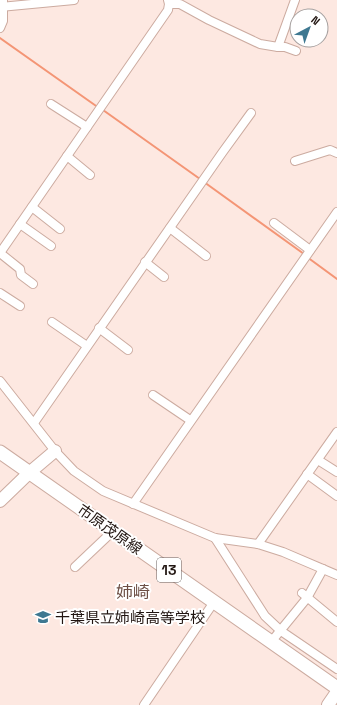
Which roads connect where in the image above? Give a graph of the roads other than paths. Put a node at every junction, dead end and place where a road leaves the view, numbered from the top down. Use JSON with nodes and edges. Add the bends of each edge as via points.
{"nodes":[{"id":1,"x":74,"y":0,"type":"edge"},
{"id":2,"x":295,"y":0,"type":"edge"},
{"id":3,"x":169,"y":2,"type":"edge"},
{"id":4,"x":2,"y":5,"type":"edge"},
{"id":5,"x":0,"y":28,"type":"edge"},
{"id":6,"x":278,"y":47,"type":"junction"},
{"id":7,"x":296,"y":51,"type":"dead end"},
{"id":8,"x":50,"y":104,"type":"dead end"},
{"id":9,"x":251,"y":113,"type":"dead end"},
{"id":10,"x":86,"y":127,"type":"junction"},
{"id":11,"x":337,"y":153,"type":"edge"},
{"id":12,"x":67,"y":156,"type":"junction"},
{"id":13,"x":295,"y":161,"type":"dead end"},
{"id":14,"x":90,"y":175,"type":"dead end"},
{"id":15,"x":32,"y":208,"type":"junction"},
{"id":16,"x":337,"y":212,"type":"edge"},
{"id":17,"x":274,"y":223,"type":"dead end"},
{"id":18,"x":20,"y":224,"type":"junction"},
{"id":19,"x":170,"y":228,"type":"junction"},
{"id":20,"x":60,"y":229,"type":"dead end"},
{"id":21,"x":51,"y":246,"type":"dead end"},
{"id":22,"x":310,"y":250,"type":"junction"},
{"id":23,"x":0,"y":253,"type":"edge"},
{"id":24,"x":206,"y":256,"type":"dead end"},
{"id":25,"x":145,"y":262,"type":"junction"},
{"id":26,"x":164,"y":277,"type":"dead end"},
{"id":27,"x":33,"y":284,"type":"dead end"},
{"id":28,"x":0,"y":292,"type":"edge"},
{"id":29,"x":20,"y":306,"type":"dead end"},
{"id":30,"x":52,"y":322,"type":"dead end"},
{"id":31,"x":99,"y":328,"type":"junction"},
{"id":32,"x":87,"y":346,"type":"junction"},
{"id":33,"x":128,"y":350,"type":"dead end"},
{"id":34,"x":0,"y":381,"type":"edge"},
{"id":35,"x":153,"y":395,"type":"dead end"},
{"id":36,"x":190,"y":420,"type":"junction"},
{"id":37,"x":34,"y":423,"type":"junction"},
{"id":38,"x":337,"y":432,"type":"edge"},
{"id":39,"x":55,"y":451,"type":"junction"},
{"id":40,"x":0,"y":452,"type":"edge"},
{"id":41,"x":318,"y":460,"type":"junction"},
{"id":42,"x":29,"y":472,"type":"junction"},
{"id":43,"x":337,"y":472,"type":"edge"},
{"id":44,"x":308,"y":474,"type":"junction"},
{"id":45,"x":337,"y":496,"type":"edge"},
{"id":46,"x":0,"y":501,"type":"edge"},
{"id":47,"x":133,"y":504,"type":"junction"},
{"id":48,"x":113,"y":531,"type":"junction"},
{"id":49,"x":215,"y":538,"type":"junction"},
{"id":50,"x":258,"y":544,"type":"junction"},
{"id":51,"x":75,"y":567,"type":"dead end"},
{"id":52,"x":322,"y":569,"type":"junction"},
{"id":53,"x":337,"y":575,"type":"edge"},
{"id":54,"x":304,"y":596,"type":"junction"},
{"id":55,"x":214,"y":602,"type":"junction"},
{"id":56,"x":337,"y":622,"type":"edge"},
{"id":57,"x":281,"y":631,"type":"junction"},
{"id":58,"x":271,"y":642,"type":"junction"},
{"id":59,"x":337,"y":670,"type":"edge"},
{"id":60,"x":337,"y":688,"type":"edge"},
{"id":61,"x":337,"y":692,"type":"edge"},
{"id":62,"x":144,"y":705,"type":"edge"},
{"id":63,"x":328,"y":705,"type":"edge"}],
"edges":[{"from":1,"to":4,"type":"street"},
{"from":2,"to":6,"type":"street"},
{"from":3,"to":6,"type":"street","via":[[180,4],[260,44]]},
{"from":3,"to":10,"type":"street","via":[[168,10]]},
{"from":4,"to":5,"type":"street","via":[[3,21]]},
{"from":6,"to":7,"type":"street"},
{"from":8,"to":10,"type":"street"},
{"from":9,"to":19,"type":"street"},
{"from":10,"to":12,"type":"street"},
{"from":11,"to":13,"type":"street","via":[[330,150]]},
{"from":12,"to":14,"type":"street"},
{"from":12,"to":15,"type":"street"},
{"from":15,"to":18,"type":"street"},
{"from":15,"to":20,"type":"street"},
{"from":16,"to":22,"type":"street"},
{"from":17,"to":22,"type":"street"},
{"from":18,"to":21,"type":"street"},
{"from":18,"to":23,"type":"street"},
{"from":19,"to":24,"type":"street"},
{"from":19,"to":25,"type":"street"},
{"from":22,"to":36,"type":"street"},
{"from":23,"to":27,"type":"street","via":[[20,269],[21,275]]},
{"from":25,"to":26,"type":"street"},
{"from":25,"to":31,"type":"street"},
{"from":28,"to":29,"type":"street"},
{"from":30,"to":32,"type":"street"},
{"from":31,"to":32,"type":"street"},
{"from":31,"to":33,"type":"street"},
{"from":32,"to":37,"type":"street"},
{"from":34,"to":37,"type":"street"},
{"from":35,"to":36,"type":"street"},
{"from":36,"to":47,"type":"street"},
{"from":37,"to":39,"type":"street"},
{"from":38,"to":41,"type":"street"},
{"from":39,"to":42,"type":"street"},
{"from":39,"to":47,"type":"street","via":[[74,472],[103,491]]},
{"from":40,"to":42,"type":"main road","name":"市原茂原線","number":"13"},
{"from":41,"to":43,"type":"street"},
{"from":41,"to":44,"type":"street"},
{"from":42,"to":46,"type":"street"},
{"from":42,"to":48,"type":"main road","name":"市原茂原線","number":"13"},
{"from":44,"to":45,"type":"street"},
{"from":44,"to":50,"type":"street"},
{"from":47,"to":49,"type":"street"},
{"from":48,"to":51,"type":"street"},
{"from":48,"to":55,"type":"main road","name":"市原茂原線","number":"13"},
{"from":49,"to":50,"type":"street"},
{"from":49,"to":57,"type":"street","via":[[265,616]]},
{"from":50,"to":52,"type":"street"},
{"from":52,"to":53,"type":"street"},
{"from":52,"to":54,"type":"street"},
{"from":54,"to":56,"type":"street"},
{"from":54,"to":57,"type":"street"},
{"from":55,"to":58,"type":"main road","name":"市原茂原線","number":"13"},
{"from":55,"to":62,"type":"street"},
{"from":57,"to":58,"type":"street"},
{"from":57,"to":59,"type":"street"},
{"from":58,"to":60,"type":"main road","name":"市原茂原線","number":"13"},
{"from":61,"to":63,"type":"street"}]}
